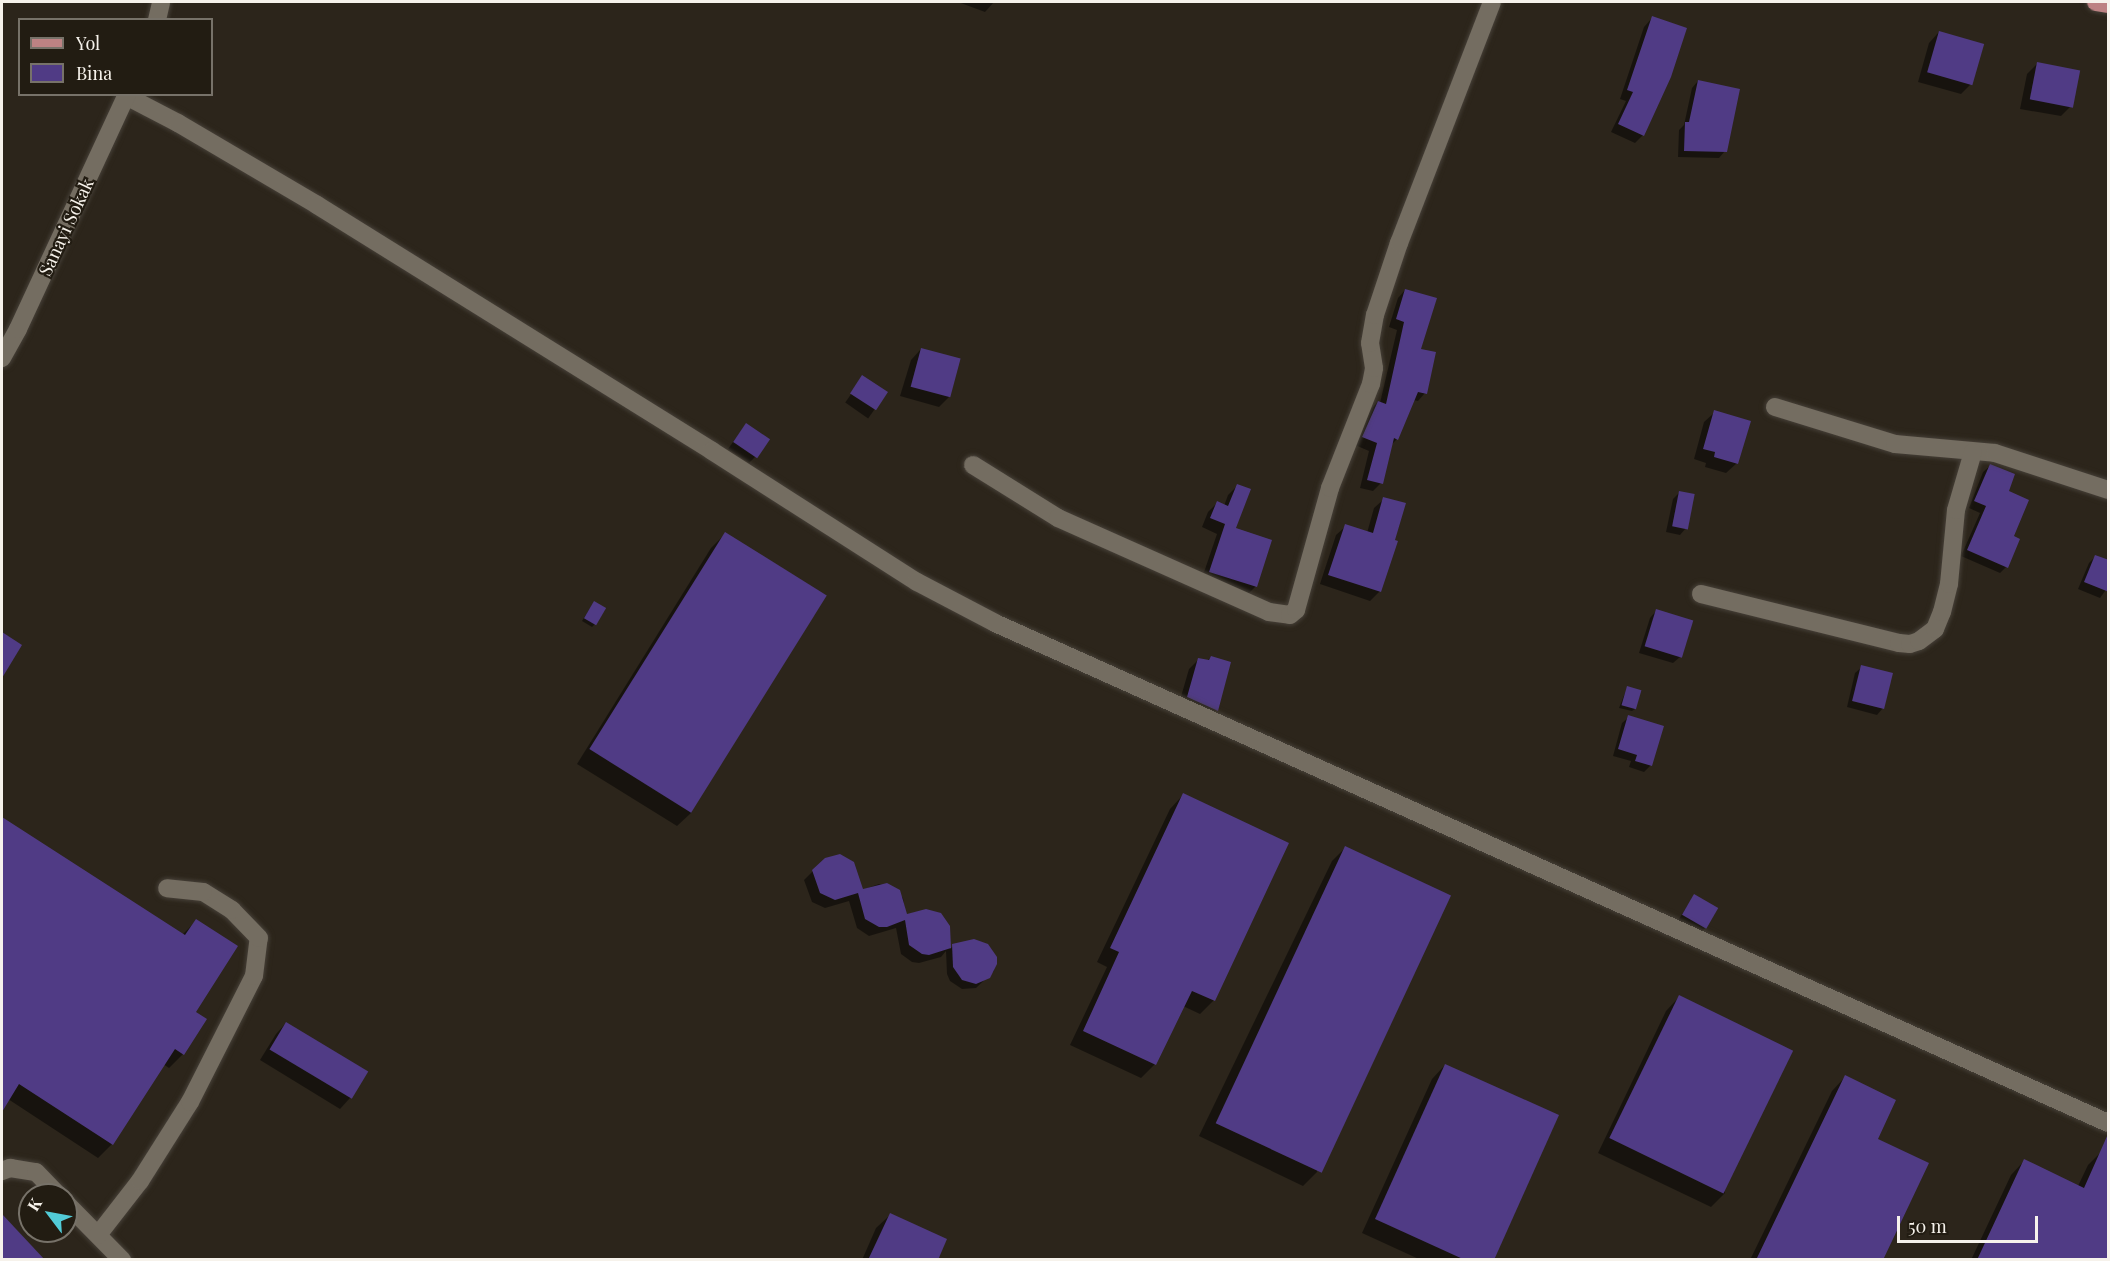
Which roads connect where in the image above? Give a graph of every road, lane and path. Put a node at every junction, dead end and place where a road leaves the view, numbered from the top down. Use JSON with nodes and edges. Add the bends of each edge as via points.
{"nodes":[{"id":1,"x":161,"y":2,"type":"edge"},
{"id":2,"x":1492,"y":2,"type":"edge"},
{"id":3,"x":2096,"y":2,"type":"edge"},
{"id":4,"x":2109,"y":4,"type":"edge"},
{"id":5,"x":157,"y":18,"type":"edge"},
{"id":6,"x":127,"y":96,"type":"edge"},
{"id":7,"x":129,"y":96,"type":"edge"},
{"id":8,"x":2,"y":358,"type":"edge"},
{"id":9,"x":1775,"y":407,"type":"dead end"},
{"id":10,"x":1973,"y":452,"type":"junction"},
{"id":11,"x":973,"y":465,"type":"dead end"},
{"id":12,"x":2109,"y":490,"type":"edge"},
{"id":13,"x":1701,"y":594,"type":"dead end"},
{"id":14,"x":167,"y":888,"type":"dead end"},
{"id":15,"x":2109,"y":1123,"type":"edge"},
{"id":16,"x":6,"y":1170,"type":"edge"},
{"id":17,"x":47,"y":1183,"type":"edge"},
{"id":18,"x":78,"y":1215,"type":"edge"},
{"id":19,"x":98,"y":1235,"type":"junction"},
{"id":20,"x":122,"y":1260,"type":"edge"}],
"edges":[{"from":1,"to":5,"type":"street"},
{"from":2,"to":11,"type":"street","via":[[1375,315],[1370,343],[1374,368],[1371,384],[1330,488],[1296,610],[1290,615],[1269,612],[1068,523]]},
{"from":3,"to":4,"type":"main road"},
{"from":6,"to":8,"type":"street","name":"Sanayi Sokak"},
{"from":7,"to":15,"type":"street","via":[[317,205],[917,582],[995,623]]},
{"from":9,"to":10,"type":"street","via":[[1895,444]]},
{"from":10,"to":12,"type":"street","via":[[1995,453]]},
{"from":10,"to":13,"type":"street","via":[[1956,510],[1946,598],[1935,629],[1919,641],[1899,643]]},
{"from":14,"to":19,"type":"street","via":[[203,892],[232,910],[259,938],[254,976],[190,1102],[140,1181]]},
{"from":16,"to":17,"type":"street","via":[[36,1172]]},
{"from":18,"to":19,"type":"street"},
{"from":19,"to":20,"type":"street"}]}
